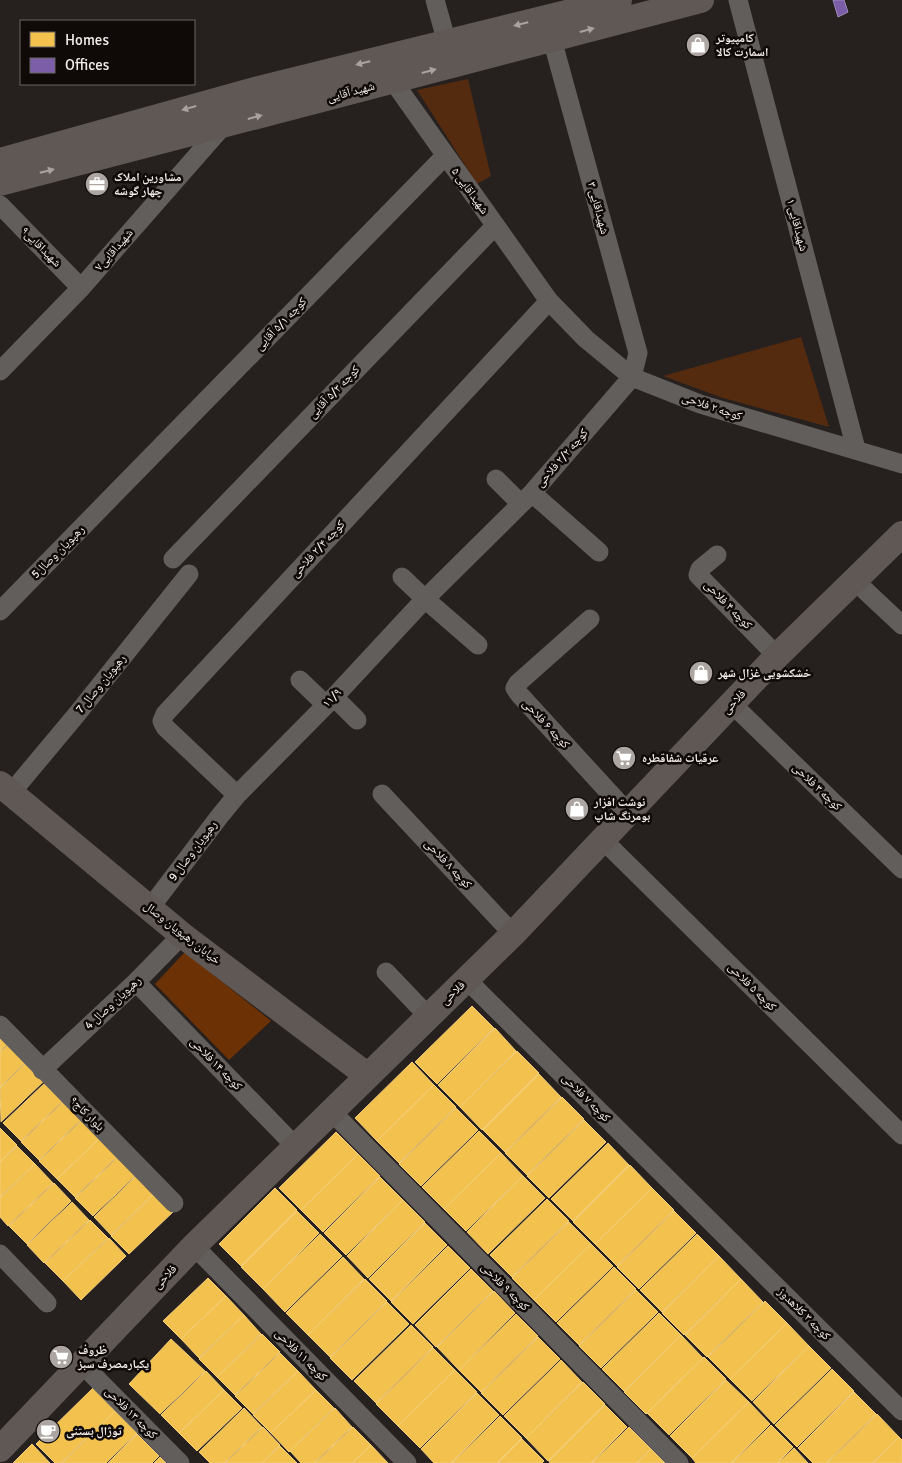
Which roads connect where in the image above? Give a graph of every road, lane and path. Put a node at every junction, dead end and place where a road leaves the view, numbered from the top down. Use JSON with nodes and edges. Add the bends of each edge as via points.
{"nodes":[{"id":1,"x":435,"y":0,"type":"edge"},
{"id":2,"x":619,"y":0,"type":"edge"},
{"id":3,"x":701,"y":0,"type":"edge"},
{"id":4,"x":738,"y":0,"type":"edge"},
{"id":5,"x":552,"y":39,"type":"junction"},
{"id":6,"x":447,"y":43,"type":"junction"},
{"id":7,"x":393,"y":80,"type":"junction"},
{"id":8,"x":222,"y":126,"type":"junction"},
{"id":9,"x":445,"y":156,"type":"junction"},
{"id":10,"x":0,"y":161,"type":"edge"},
{"id":11,"x":0,"y":183,"type":"edge"},
{"id":12,"x":0,"y":206,"type":"edge"},
{"id":13,"x":495,"y":226,"type":"junction"},
{"id":14,"x":81,"y":288,"type":"junction"},
{"id":15,"x":549,"y":301,"type":"junction"},
{"id":16,"x":0,"y":371,"type":"edge"},
{"id":17,"x":632,"y":377,"type":"junction"},
{"id":18,"x":856,"y":449,"type":"junction"},
{"id":19,"x":902,"y":464,"type":"edge"},
{"id":20,"x":496,"y":479,"type":"dead end"},
{"id":21,"x":117,"y":493,"type":"joint"},
{"id":22,"x":526,"y":498,"type":"junction"},
{"id":23,"x":902,"y":534,"type":"edge"},
{"id":24,"x":599,"y":552,"type":"dead end"},
{"id":25,"x":717,"y":554,"type":"dead end"},
{"id":26,"x":173,"y":559,"type":"dead end"},
{"id":27,"x":189,"y":574,"type":"dead end"},
{"id":28,"x":402,"y":577,"type":"dead end"},
{"id":29,"x":854,"y":580,"type":"junction"},
{"id":30,"x":425,"y":599,"type":"junction"},
{"id":31,"x":0,"y":611,"type":"edge"},
{"id":32,"x":590,"y":619,"type":"dead end"},
{"id":33,"x":902,"y":625,"type":"edge"},
{"id":34,"x":478,"y":646,"type":"dead end"},
{"id":35,"x":777,"y":656,"type":"junction"},
{"id":36,"x":300,"y":680,"type":"dead end"},
{"id":37,"x":330,"y":701,"type":"junction"},
{"id":38,"x":732,"y":704,"type":"junction"},
{"id":39,"x":357,"y":720,"type":"dead end"},
{"id":40,"x":5,"y":788,"type":"edge"},
{"id":41,"x":382,"y":794,"type":"dead end"},
{"id":42,"x":237,"y":795,"type":"junction"},
{"id":43,"x":628,"y":813,"type":"junction"},
{"id":44,"x":602,"y":840,"type":"junction"},
{"id":45,"x":902,"y":869,"type":"edge"},
{"id":46,"x":150,"y":908,"type":"junction"},
{"id":47,"x":513,"y":934,"type":"junction"},
{"id":48,"x":182,"y":935,"type":"junction"},
{"id":49,"x":386,"y":972,"type":"dead end"},
{"id":50,"x":467,"y":980,"type":"junction"},
{"id":51,"x":136,"y":982,"type":"junction"},
{"id":52,"x":428,"y":1016,"type":"junction"},
{"id":53,"x":0,"y":1025,"type":"edge"},
{"id":54,"x":42,"y":1070,"type":"junction"},
{"id":55,"x":368,"y":1076,"type":"junction"},
{"id":56,"x":332,"y":1112,"type":"junction"},
{"id":57,"x":902,"y":1135,"type":"edge"},
{"id":58,"x":295,"y":1146,"type":"junction"},
{"id":59,"x":174,"y":1203,"type":"dead end"},
{"id":60,"x":705,"y":1216,"type":"joint"},
{"id":61,"x":194,"y":1246,"type":"junction"},
{"id":62,"x":0,"y":1254,"type":"edge"},
{"id":63,"x":46,"y":1304,"type":"dead end"},
{"id":64,"x":81,"y":1363,"type":"junction"},
{"id":65,"x":902,"y":1411,"type":"edge"},
{"id":66,"x":1,"y":1445,"type":"edge"},
{"id":67,"x":180,"y":1463,"type":"edge"},
{"id":68,"x":408,"y":1463,"type":"edge"},
{"id":69,"x":679,"y":1463,"type":"edge"}],
"edges":[{"from":1,"to":6,"type":"street"},
{"from":2,"to":6,"type":"street","name":"شهید آقایی","one_way":true},
{"from":5,"to":3,"type":"street","name":"شهید آقایی","one_way":true},
{"from":4,"to":18,"type":"street","name":"۱ شهیداقایی"},
{"from":7,"to":5,"type":"street","name":"شهید آقایی","one_way":true},
{"from":5,"to":17,"type":"street","name":"۳ شهیداقایی","via":[[638,353]]},
{"from":6,"to":10,"type":"street","name":"شهید آقایی","one_way":true,"via":[[251,91]]},
{"from":8,"to":7,"type":"street","name":"شهید آقایی","one_way":true},
{"from":7,"to":9,"type":"street","name":"۵ شهیداقایی"},
{"from":11,"to":8,"type":"street","name":"شهید آقایی","one_way":true},
{"from":8,"to":14,"type":"street","name":"شهیداقایی۷"},
{"from":9,"to":13,"type":"street","name":"۵ شهیداقایی"},
{"from":9,"to":21,"type":"street","name":"کوچه ۵/۱ آقایی"},
{"from":12,"to":14,"type":"street","name":"شهیداقایی۹"},
{"from":13,"to":15,"type":"street","name":"۵ شهیداقایی"},
{"from":13,"to":26,"type":"street","name":"کوچه ۵/۳ آقایی"},
{"from":14,"to":16,"type":"street","name":"شهیداقایی۷"},
{"from":15,"to":17,"type":"street","name":"کوچه ۲ فلاحی","via":[[586,339]]},
{"from":15,"to":42,"type":"street","name":"کوچه ۲/۴ فلاحی","via":[[165,714],[162,721],[165,727]]},
{"from":17,"to":18,"type":"street","name":"کوچه ۲ فلاحی","via":[[748,420]]},
{"from":17,"to":22,"type":"street","name":"کوچه ۲/۲ فلاحی"},
{"from":18,"to":19,"type":"street","name":"کوچه ۲ فلاحی"},
{"from":20,"to":22,"type":"street"},
{"from":21,"to":31,"type":"street","name":"رهپویان وصال5"},
{"from":22,"to":24,"type":"street","name":"کوچه ۲/۲ فلاحی"},
{"from":22,"to":30,"type":"street","name":"۱۱/۹"},
{"from":23,"to":29,"type":"street","name":"فلاحی"},
{"from":25,"to":35,"type":"street","name":"کوچه ۴ فلاحی","via":[[700,569],[698,575]]},
{"from":27,"to":40,"type":"street","name":"7 رهپویان وصال","via":[[77,714]]},
{"from":28,"to":30,"type":"street"},
{"from":29,"to":33,"type":"street"},
{"from":29,"to":35,"type":"street","name":"فلاحی"},
{"from":30,"to":34,"type":"street"},
{"from":30,"to":37,"type":"street","name":"۱۱/۹"},
{"from":32,"to":43,"type":"street","name":"کوچه ۶ فلاحی","via":[[515,688]]},
{"from":35,"to":38,"type":"street","name":"فلاحی"},
{"from":36,"to":37,"type":"street"},
{"from":37,"to":39,"type":"street"},
{"from":37,"to":42,"type":"street","name":"۱۱/۹"},
{"from":38,"to":43,"type":"street","name":"فلاحی"},
{"from":38,"to":45,"type":"street","name":"کوچه ۳ فلاحی"},
{"from":40,"to":46,"type":"street","name":"خیابان رهپویان وصال"},
{"from":41,"to":47,"type":"street","name":"کوچه ۸ فلاحی"},
{"from":42,"to":46,"type":"street","name":"9 رهپویان وصال"},
{"from":43,"to":44,"type":"street","name":"فلاحی"},
{"from":44,"to":47,"type":"street","name":"فلاحی"},
{"from":44,"to":57,"type":"street","name":"کوچه ۵ فلاحی"},
{"from":46,"to":48,"type":"street","name":"خیابان رهپویان وصال"},
{"from":47,"to":50,"type":"street","name":"فلاحی"},
{"from":48,"to":51,"type":"street","name":"4 رهپویان وصال"},
{"from":48,"to":55,"type":"street","name":"خیابان رهپویان وصال"},
{"from":49,"to":52,"type":"street"},
{"from":50,"to":52,"type":"street","name":"فلاحی"},
{"from":50,"to":60,"type":"street","name":"کوچه ۷ فلاحی"},
{"from":51,"to":54,"type":"street","name":"4 رهپویان وصال"},
{"from":51,"to":58,"type":"street","name":"کوچه ۱۴ فلاحی"},
{"from":52,"to":55,"type":"street","name":"فلاحی"},
{"from":53,"to":54,"type":"street","name":"بلوار کاج۹"},
{"from":54,"to":59,"type":"street","name":"بلوار کاج۹"},
{"from":55,"to":56,"type":"street","name":"فلاحی"},
{"from":56,"to":58,"type":"street","name":"فلاحی"},
{"from":56,"to":69,"type":"street","name":"کوچه ۹ فلاحی"},
{"from":58,"to":61,"type":"street","name":"فلاحی"},
{"from":60,"to":65,"type":"street","name":"کوچه ۳ کلاهدوز"},
{"from":61,"to":64,"type":"street","name":"فلاحی"},
{"from":61,"to":68,"type":"street","name":"کوچه ۱۱ فلاحی"},
{"from":62,"to":63,"type":"street"},
{"from":64,"to":66,"type":"street","name":"فلاحی"},
{"from":64,"to":67,"type":"street","name":"کوچه ۱۳ فلاحی"}]}
